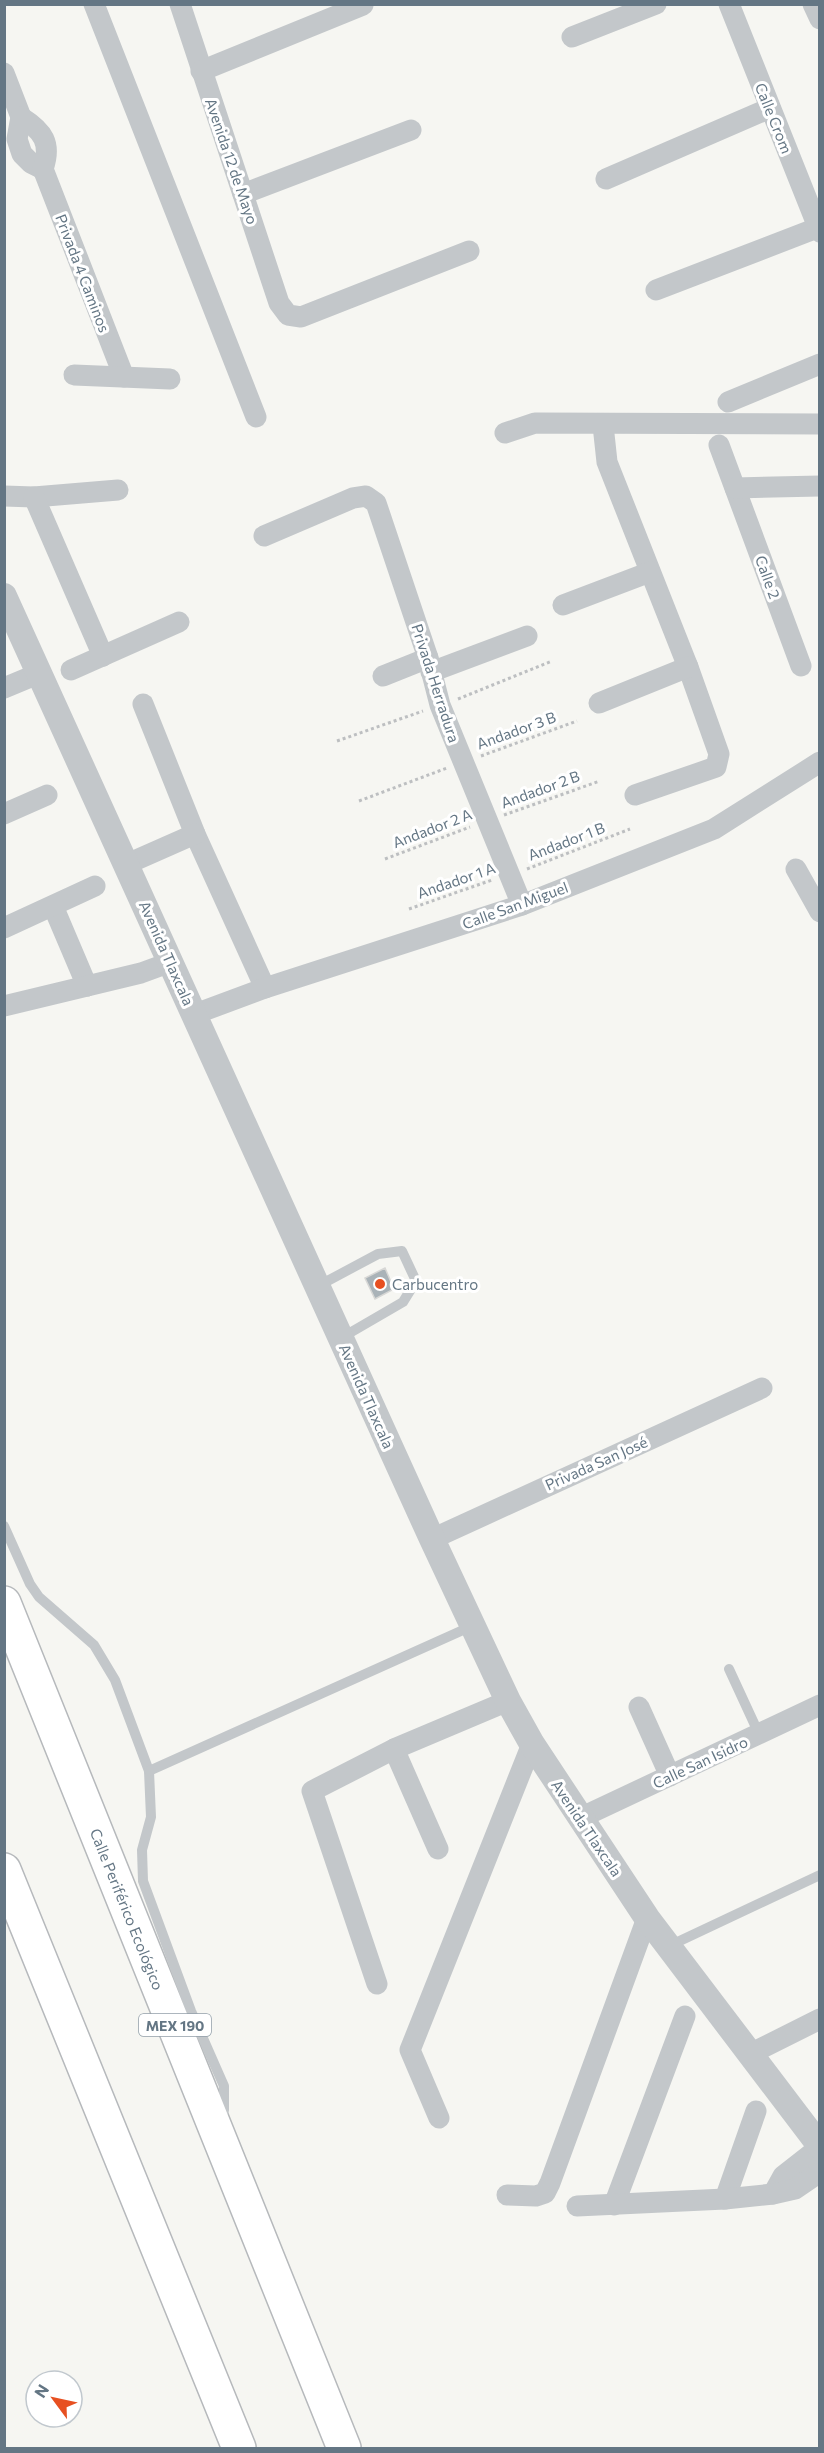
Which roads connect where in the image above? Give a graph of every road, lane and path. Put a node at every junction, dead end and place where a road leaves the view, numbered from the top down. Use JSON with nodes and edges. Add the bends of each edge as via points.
{"nodes":[{"id":1,"x":94,"y":4,"type":"edge"},
{"id":2,"x":180,"y":4,"type":"edge"},
{"id":3,"x":656,"y":4,"type":"edge"},
{"id":4,"x":729,"y":4,"type":"edge"},
{"id":5,"x":813,"y":4,"type":"edge"},
{"id":6,"x":363,"y":5,"type":"edge"},
{"id":7,"x":819,"y":19,"type":"edge"},
{"id":8,"x":572,"y":37,"type":"dead end"},
{"id":9,"x":201,"y":71,"type":"junction"},
{"id":10,"x":4,"y":73,"type":"edge"},
{"id":11,"x":770,"y":108,"type":"junction"},
{"id":12,"x":411,"y":130,"type":"dead end"},
{"id":13,"x":606,"y":180,"type":"dead end"},
{"id":14,"x":243,"y":194,"type":"junction"},
{"id":15,"x":818,"y":230,"type":"edge"},
{"id":16,"x":469,"y":251,"type":"dead end"},
{"id":17,"x":656,"y":290,"type":"dead end"},
{"id":18,"x":819,"y":364,"type":"edge"},
{"id":19,"x":74,"y":375,"type":"dead end"},
{"id":20,"x":124,"y":377,"type":"junction"},
{"id":21,"x":170,"y":379,"type":"dead end"},
{"id":22,"x":728,"y":402,"type":"dead end"},
{"id":23,"x":256,"y":417,"type":"dead end"},
{"id":24,"x":819,"y":424,"type":"edge"},
{"id":25,"x":603,"y":425,"type":"junction"},
{"id":26,"x":505,"y":433,"type":"dead end"},
{"id":27,"x":719,"y":445,"type":"dead end"},
{"id":28,"x":819,"y":486,"type":"edge"},
{"id":29,"x":735,"y":488,"type":"junction"},
{"id":30,"x":118,"y":490,"type":"dead end"},
{"id":31,"x":4,"y":496,"type":"edge"},
{"id":32,"x":34,"y":497,"type":"junction"},
{"id":33,"x":264,"y":536,"type":"dead end"},
{"id":34,"x":650,"y":572,"type":"junction"},
{"id":35,"x":4,"y":596,"type":"edge"},
{"id":36,"x":563,"y":605,"type":"dead end"},
{"id":37,"x":179,"y":622,"type":"dead end"},
{"id":38,"x":526,"y":636,"type":"dead end"},
{"id":39,"x":104,"y":656,"type":"junction"},
{"id":40,"x":429,"y":665,"type":"junction"},
{"id":41,"x":801,"y":666,"type":"dead end"},
{"id":42,"x":688,"y":667,"type":"junction"},
{"id":43,"x":71,"y":670,"type":"dead end"},
{"id":44,"x":40,"y":673,"type":"junction"},
{"id":45,"x":383,"y":676,"type":"dead end"},
{"id":46,"x":4,"y":688,"type":"edge"},
{"id":47,"x":599,"y":703,"type":"dead end"},
{"id":48,"x":143,"y":704,"type":"dead end"},
{"id":49,"x":577,"y":721,"type":"dead end"},
{"id":50,"x":464,"y":762,"type":"junction"},
{"id":51,"x":819,"y":762,"type":"edge"},
{"id":52,"x":600,"y":781,"type":"dead end"},
{"id":53,"x":47,"y":795,"type":"dead end"},
{"id":54,"x":635,"y":795,"type":"dead end"},
{"id":55,"x":358,"y":801,"type":"dead end"},
{"id":56,"x":4,"y":814,"type":"edge"},
{"id":57,"x":488,"y":820,"type":"junction"},
{"id":58,"x":630,"y":829,"type":"dead end"},
{"id":59,"x":195,"y":834,"type":"junction"},
{"id":60,"x":385,"y":859,"type":"dead end"},
{"id":61,"x":137,"y":860,"type":"junction"},
{"id":62,"x":796,"y":870,"type":"dead end"},
{"id":63,"x":511,"y":874,"type":"junction"},
{"id":64,"x":95,"y":886,"type":"dead end"},
{"id":65,"x":522,"y":905,"type":"junction"},
{"id":66,"x":53,"y":906,"type":"junction"},
{"id":67,"x":409,"y":909,"type":"dead end"},
{"id":68,"x":819,"y":912,"type":"edge"},
{"id":69,"x":4,"y":928,"type":"edge"},
{"id":70,"x":171,"y":962,"type":"junction"},
{"id":71,"x":87,"y":986,"type":"junction"},
{"id":72,"x":265,"y":988,"type":"junction"},
{"id":73,"x":4,"y":1006,"type":"edge"},
{"id":74,"x":195,"y":1014,"type":"junction"},
{"id":75,"x":318,"y":1286,"type":"junction"},
{"id":76,"x":341,"y":1338,"type":"junction"},
{"id":77,"x":762,"y":1388,"type":"dead end"},
{"id":78,"x":4,"y":1526,"type":"edge"},
{"id":79,"x":432,"y":1539,"type":"junction"},
{"id":80,"x":4,"y":1603,"type":"edge"},
{"id":81,"x":472,"y":1626,"type":"junction"},
{"id":82,"x":729,"y":1669,"type":"dead end"},
{"id":83,"x":498,"y":1705,"type":"junction"},
{"id":84,"x":819,"y":1705,"type":"edge"},
{"id":85,"x":639,"y":1707,"type":"dead end"},
{"id":86,"x":759,"y":1734,"type":"junction"},
{"id":87,"x":394,"y":1749,"type":"junction"},
{"id":88,"x":529,"y":1752,"type":"junction"},
{"id":89,"x":149,"y":1771,"type":"junction"},
{"id":90,"x":670,"y":1776,"type":"junction"},
{"id":91,"x":580,"y":1818,"type":"junction"},
{"id":92,"x":438,"y":1849,"type":"dead end"},
{"id":93,"x":4,"y":1870,"type":"edge"},
{"id":94,"x":819,"y":1875,"type":"edge"},
{"id":95,"x":644,"y":1927,"type":"junction"},
{"id":96,"x":669,"y":1946,"type":"junction"},
{"id":97,"x":377,"y":1984,"type":"dead end"},
{"id":98,"x":685,"y":2016,"type":"dead end"},
{"id":99,"x":819,"y":2019,"type":"edge"},
{"id":100,"x":750,"y":2054,"type":"junction"},
{"id":101,"x":756,"y":2111,"type":"dead end"},
{"id":102,"x":439,"y":2118,"type":"dead end"},
{"id":103,"x":217,"y":2129,"type":"junction"},
{"id":104,"x":819,"y":2146,"type":"edge"},
{"id":105,"x":819,"y":2172,"type":"edge"},
{"id":106,"x":773,"y":2194,"type":"junction"},
{"id":107,"x":507,"y":2195,"type":"dead end"},
{"id":108,"x":725,"y":2199,"type":"junction"},
{"id":109,"x":614,"y":2205,"type":"junction"},
{"id":110,"x":577,"y":2206,"type":"dead end"},
{"id":111,"x":239,"y":2448,"type":"edge"},
{"id":112,"x":344,"y":2448,"type":"edge"}],
"edges":[{"from":1,"to":23,"type":"street"},
{"from":2,"to":9,"type":"street","name":"Avenida 12 de Mayo"},
{"from":3,"to":8,"type":"street"},
{"from":4,"to":11,"type":"street","name":"Calle Crom"},
{"from":5,"to":7,"type":"street"},
{"from":6,"to":9,"type":"street"},
{"from":9,"to":14,"type":"street","name":"Avenida 12 de Mayo"},
{"from":10,"to":20,"type":"street","name":"Privada 4 Caminos","via":[[21,117],[44,138],[48,155],[43,169]]},
{"from":11,"to":13,"type":"street"},
{"from":11,"to":15,"type":"street","name":"Calle Crom"},
{"from":12,"to":14,"type":"street"},
{"from":14,"to":16,"type":"street","name":"Avenida 12 de Mayo","via":[[279,303],[288,315],[301,317]]},
{"from":15,"to":17,"type":"street"},
{"from":18,"to":22,"type":"street"},
{"from":19,"to":20,"type":"street"},
{"from":20,"to":21,"type":"street"},
{"from":24,"to":25,"type":"street"},
{"from":25,"to":26,"type":"street","via":[[535,423]]},
{"from":25,"to":34,"type":"street","via":[[607,462]]},
{"from":27,"to":29,"type":"street","name":"Calle 2"},
{"from":28,"to":29,"type":"street"},
{"from":29,"to":41,"type":"street","name":"Calle 2"},
{"from":30,"to":32,"type":"street"},
{"from":31,"to":32,"type":"street"},
{"from":32,"to":39,"type":"street"},
{"from":33,"to":40,"type":"street","name":"Privada Herradura","via":[[353,498],[366,496],[376,503]]},
{"from":34,"to":36,"type":"street"},
{"from":34,"to":42,"type":"street"},
{"from":35,"to":44,"type":"street","name":"Avenida Tlaxcala"},
{"from":37,"to":39,"type":"street"},
{"from":38,"to":40,"type":"street"},
{"from":39,"to":43,"type":"street"},
{"from":40,"to":45,"type":"street"},
{"from":40,"to":50,"type":"street","name":"Privada Herradura","via":[[440,705]]},
{"from":42,"to":47,"type":"street"},
{"from":42,"to":54,"type":"street","via":[[719,754],[718,762]]},
{"from":44,"to":46,"type":"street"},
{"from":44,"to":61,"type":"street","name":"Avenida Tlaxcala"},
{"from":48,"to":59,"type":"street"},
{"from":49,"to":50,"type":"path","name":"Andador 3 B"},
{"from":50,"to":55,"type":"path","name":"Andador 3 B"},
{"from":50,"to":57,"type":"street","name":"Privada Herradura"},
{"from":51,"to":65,"type":"street","name":"Calle San Miguel","via":[[714,829]]},
{"from":52,"to":57,"type":"path","name":"Andador 2 B"},
{"from":53,"to":56,"type":"street"},
{"from":57,"to":60,"type":"path","name":"Andador 2 A"},
{"from":57,"to":63,"type":"street","name":"Privada Herradura"},
{"from":58,"to":63,"type":"path","name":"Andador 1 B"},
{"from":59,"to":61,"type":"street"},
{"from":59,"to":72,"type":"street"},
{"from":61,"to":70,"type":"street","name":"Avenida Tlaxcala"},
{"from":62,"to":68,"type":"street"},
{"from":63,"to":65,"type":"street","name":"Privada Herradura"},
{"from":63,"to":67,"type":"path","name":"Andador 1 A"},
{"from":64,"to":66,"type":"street"},
{"from":65,"to":72,"type":"street","name":"Calle San Miguel"},
{"from":66,"to":69,"type":"street"},
{"from":66,"to":71,"type":"street"},
{"from":70,"to":71,"type":"street"},
{"from":70,"to":74,"type":"street","name":"Avenida Tlaxcala"},
{"from":71,"to":73,"type":"street"},
{"from":72,"to":74,"type":"street","name":"Calle San Miguel"},
{"from":74,"to":75,"type":"street","name":"Avenida Tlaxcala"},
{"from":75,"to":76,"type":"street","name":"Avenida Tlaxcala"},
{"from":75,"to":76,"type":"lane","via":[[378,1254],[402,1251],[416,1281],[403,1302]]},
{"from":76,"to":79,"type":"street","name":"Avenida Tlaxcala"},
{"from":77,"to":79,"type":"street","name":"Privada San José"},
{"from":78,"to":89,"type":"lane","via":[[39,1597],[94,1645],[116,1680]]},
{"from":79,"to":81,"type":"street","name":"Avenida Tlaxcala"},
{"from":80,"to":103,"type":"highway","name":"Calle Periférico Ecológico","number":"MEX 190"},
{"from":81,"to":83,"type":"street","name":"Avenida Tlaxcala"},
{"from":81,"to":89,"type":"lane"},
{"from":82,"to":86,"type":"lane"},
{"from":83,"to":87,"type":"street"},
{"from":83,"to":88,"type":"street","name":"Avenida Tlaxcala"},
{"from":84,"to":86,"type":"street","name":"Calle San Isidro"},
{"from":85,"to":90,"type":"street"},
{"from":86,"to":90,"type":"street","name":"Calle San Isidro"},
{"from":87,"to":92,"type":"street"},
{"from":87,"to":97,"type":"street","via":[[312,1791]]},
{"from":88,"to":91,"type":"street","name":"Avenida Tlaxcala"},
{"from":88,"to":102,"type":"street","via":[[410,2050]]},
{"from":89,"to":103,"type":"lane","via":[[151,1817],[142,1850],[143,1881],[191,2011],[224,2086],[224,2109]]},
{"from":90,"to":91,"type":"street","name":"Calle San Isidro"},
{"from":91,"to":95,"type":"street","name":"Avenida Tlaxcala"},
{"from":93,"to":111,"type":"highway"},
{"from":94,"to":96,"type":"lane"},
{"from":95,"to":96,"type":"street","name":"Avenida Tlaxcala"},
{"from":95,"to":107,"type":"street","via":[[545,2193]]},
{"from":96,"to":100,"type":"street","name":"Avenida Tlaxcala"},
{"from":98,"to":109,"type":"street"},
{"from":99,"to":100,"type":"street"},
{"from":100,"to":104,"type":"street","name":"Avenida Tlaxcala"},
{"from":101,"to":108,"type":"street"},
{"from":103,"to":112,"type":"highway","name":"Calle Periférico Ecológico","number":"MEX 190"},
{"from":104,"to":106,"type":"street","via":[[783,2176]]},
{"from":105,"to":106,"type":"street","via":[[795,2189]]},
{"from":106,"to":108,"type":"street"},
{"from":108,"to":109,"type":"street"},
{"from":109,"to":110,"type":"street"}]}
